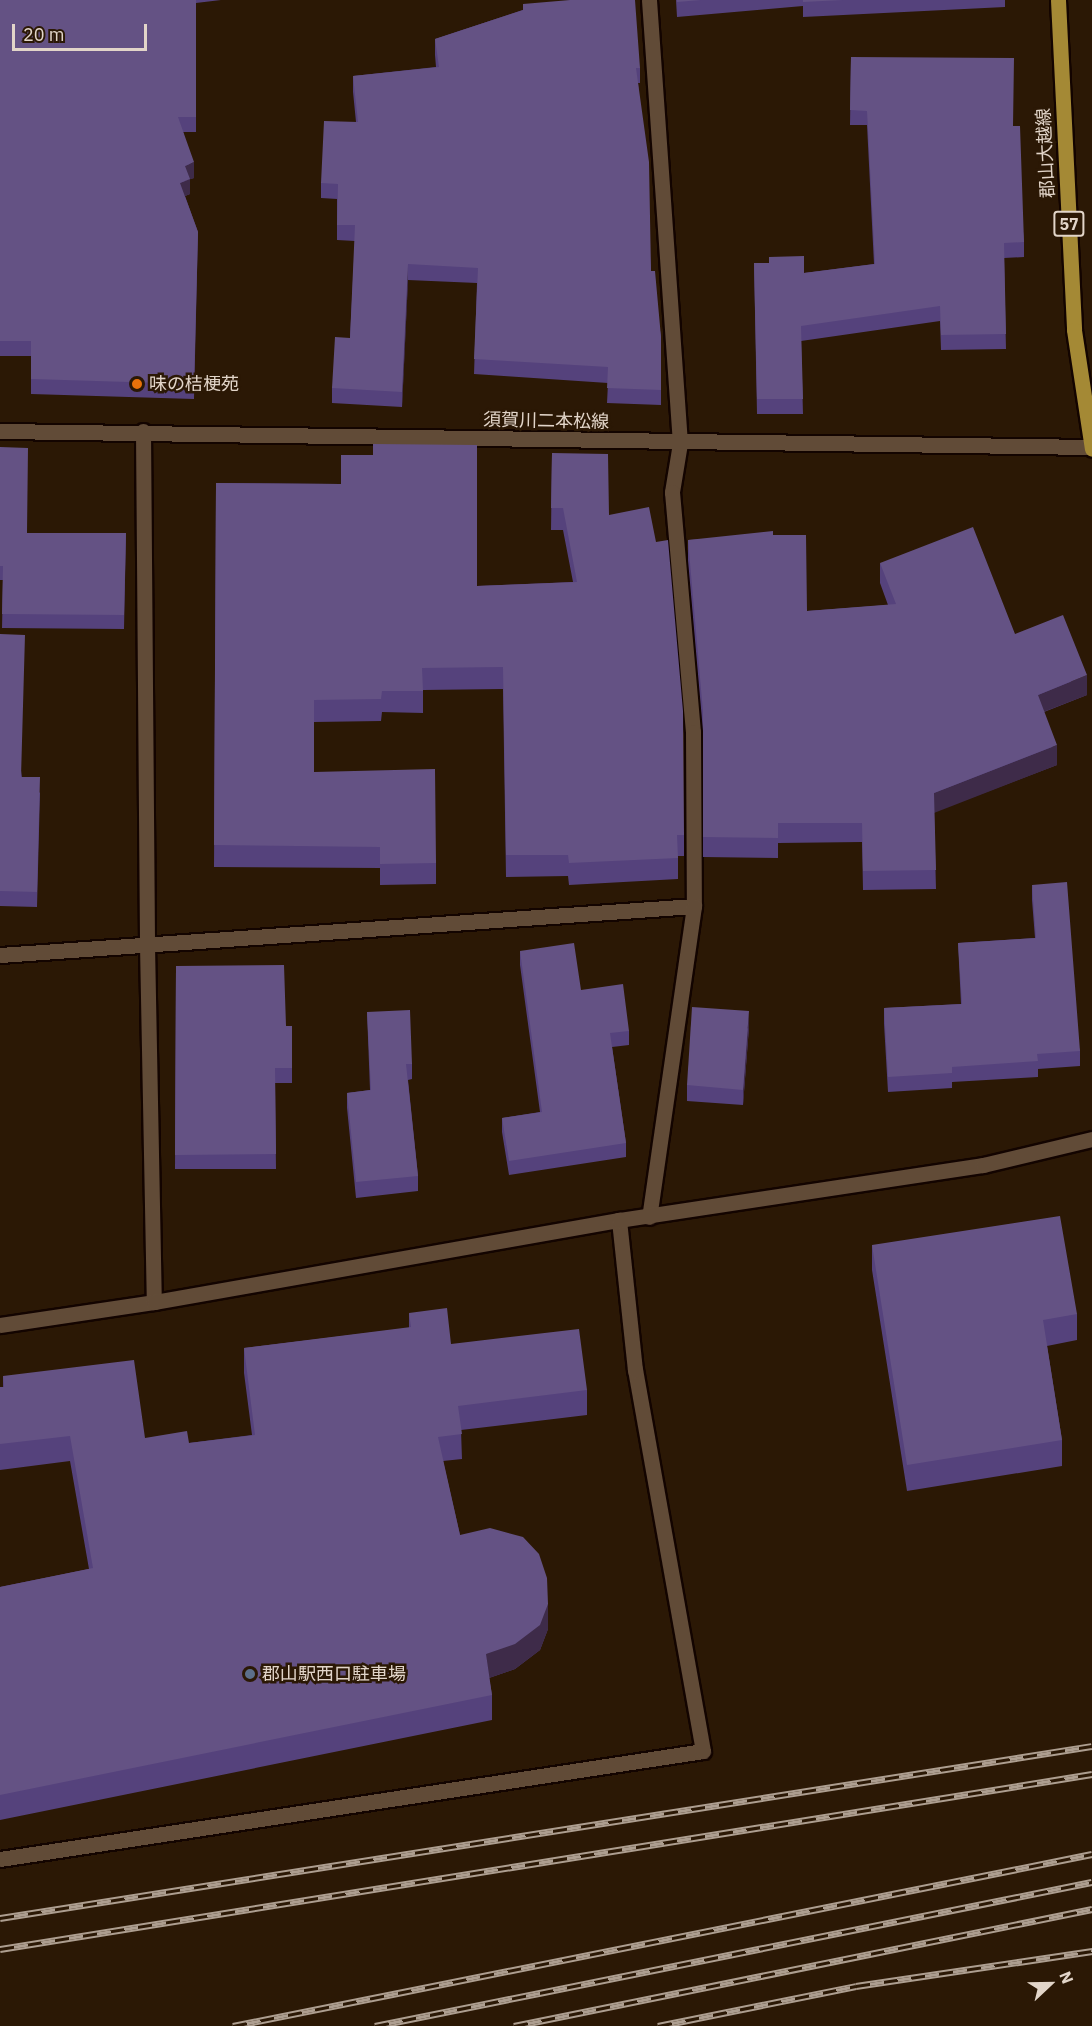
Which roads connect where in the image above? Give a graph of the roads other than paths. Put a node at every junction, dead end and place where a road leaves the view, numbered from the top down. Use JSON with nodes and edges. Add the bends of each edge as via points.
{"nodes":[{"id":1,"x":649,"y":0,"type":"edge"},
{"id":2,"x":1058,"y":0,"type":"edge"},
{"id":3,"x":0,"y":431,"type":"edge"},
{"id":4,"x":143,"y":431,"type":"junction"},
{"id":5,"x":680,"y":443,"type":"junction"},
{"id":6,"x":1092,"y":447,"type":"edge"},
{"id":7,"x":694,"y":906,"type":"junction"},
{"id":8,"x":147,"y":945,"type":"junction"},
{"id":9,"x":0,"y":955,"type":"edge"},
{"id":10,"x":1092,"y":1138,"type":"edge"},
{"id":11,"x":649,"y":1217,"type":"junction"},
{"id":12,"x":619,"y":1220,"type":"junction"},
{"id":13,"x":154,"y":1302,"type":"junction"},
{"id":14,"x":0,"y":1324,"type":"edge"},
{"id":15,"x":0,"y":1859,"type":"edge"}],
"edges":[{"from":1,"to":5,"type":"street"},
{"from":2,"to":6,"type":"main road","name":"郡山大越線","number":"57","via":[[1074,330]]},
{"from":3,"to":4,"type":"street","name":"須賀川二本松線"},
{"from":4,"to":5,"type":"street","name":"須賀川二本松線"},
{"from":4,"to":8,"type":"street"},
{"from":5,"to":6,"type":"street","name":"須賀川二本松線"},
{"from":5,"to":7,"type":"street","via":[[672,492],[693,732]]},
{"from":7,"to":8,"type":"street"},
{"from":7,"to":11,"type":"street"},
{"from":8,"to":9,"type":"street"},
{"from":8,"to":13,"type":"street"},
{"from":10,"to":11,"type":"street","via":[[983,1165]]},
{"from":11,"to":12,"type":"street"},
{"from":12,"to":13,"type":"street"},
{"from":12,"to":15,"type":"street","via":[[635,1370],[703,1751]]},
{"from":13,"to":14,"type":"street"}]}
